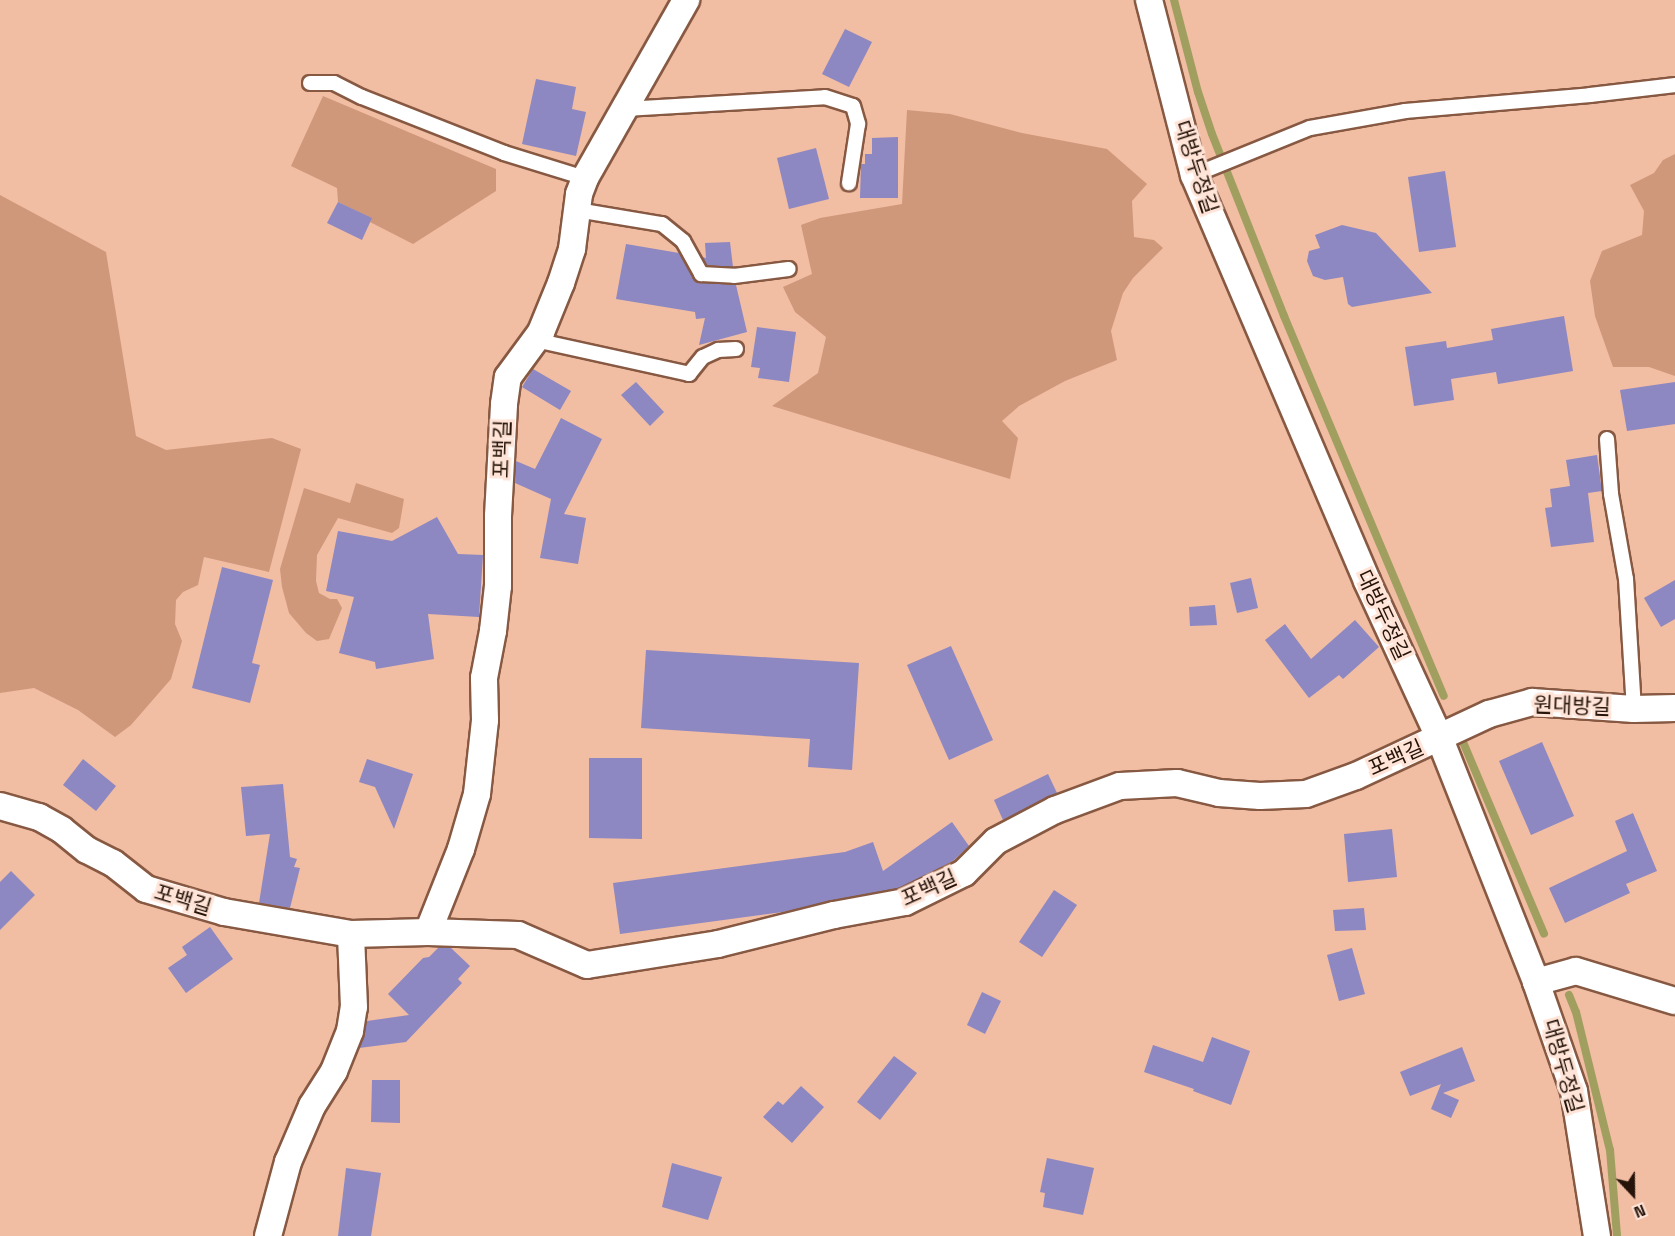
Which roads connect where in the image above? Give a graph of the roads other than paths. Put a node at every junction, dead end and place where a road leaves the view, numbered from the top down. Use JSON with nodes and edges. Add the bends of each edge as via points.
{"nodes":[{"id":1,"x":686,"y":0,"type":"edge"},
{"id":2,"x":1149,"y":0,"type":"edge"},
{"id":3,"x":310,"y":83,"type":"dead end"},
{"id":4,"x":1675,"y":85,"type":"edge"},
{"id":5,"x":625,"y":109,"type":"junction"},
{"id":6,"x":1204,"y":171,"type":"junction"},
{"id":7,"x":585,"y":178,"type":"junction"},
{"id":8,"x":849,"y":183,"type":"dead end"},
{"id":9,"x":577,"y":210,"type":"junction"},
{"id":10,"x":789,"y":269,"type":"dead end"},
{"id":11,"x":535,"y":340,"type":"junction"},
{"id":12,"x":736,"y":349,"type":"dead end"},
{"id":13,"x":1607,"y":439,"type":"dead end"},
{"id":14,"x":1675,"y":708,"type":"edge"},
{"id":15,"x":1634,"y":709,"type":"junction"},
{"id":16,"x":1440,"y":739,"type":"junction"},
{"id":17,"x":0,"y":806,"type":"edge"},
{"id":18,"x":428,"y":932,"type":"junction"},
{"id":19,"x":351,"y":934,"type":"junction"},
{"id":20,"x":1536,"y":982,"type":"junction"},
{"id":21,"x":1675,"y":1001,"type":"edge"},
{"id":22,"x":268,"y":1236,"type":"edge"},
{"id":23,"x":1597,"y":1236,"type":"edge"}],
"edges":[{"from":1,"to":5,"type":"street","name":"포백길"},
{"from":2,"to":6,"type":"street","name":"대방두정길"},
{"from":3,"to":7,"type":"lane","via":[[334,83],[362,98],[504,153]]},
{"from":4,"to":6,"type":"lane","via":[[1405,111],[1310,128]]},
{"from":5,"to":7,"type":"street","name":"포백길"},
{"from":5,"to":8,"type":"lane","via":[[825,98],[854,106],[858,124]]},
{"from":6,"to":16,"type":"street","name":"대방두정길","via":[[1367,581]]},
{"from":7,"to":9,"type":"street","name":"포백길"},
{"from":9,"to":10,"type":"lane","via":[[662,224],[683,241],[701,274],[734,276]]},
{"from":9,"to":11,"type":"street","name":"포백길","via":[[572,249]]},
{"from":11,"to":12,"type":"lane","via":[[689,374],[703,357],[718,350]]},
{"from":11,"to":18,"type":"street","name":"포백길","via":[[507,377],[498,586],[484,678],[485,720],[477,794],[461,849]]},
{"from":13,"to":15,"type":"lane","via":[[1611,494],[1626,579]]},
{"from":14,"to":15,"type":"street","name":"원대방길"},
{"from":15,"to":16,"type":"street","name":"원대방길","via":[[1532,702],[1489,714]]},
{"from":16,"to":18,"type":"street","name":"포백길","via":[[1306,794],[1219,793],[1177,783],[1120,786],[1055,810],[996,841],[964,873],[905,902],[718,944],[587,965],[518,935]]},
{"from":16,"to":20,"type":"street","name":"대방두정길"},
{"from":17,"to":19,"type":"street","name":"포백길","via":[[62,830],[146,890],[224,912]]},
{"from":18,"to":19,"type":"street","name":"포백길"},
{"from":19,"to":22,"type":"street","via":[[354,1007],[350,1031],[288,1162]]},
{"from":20,"to":21,"type":"street","via":[[1576,971]]},
{"from":20,"to":23,"type":"street","name":"대방두정길","via":[[1574,1091]]}]}
